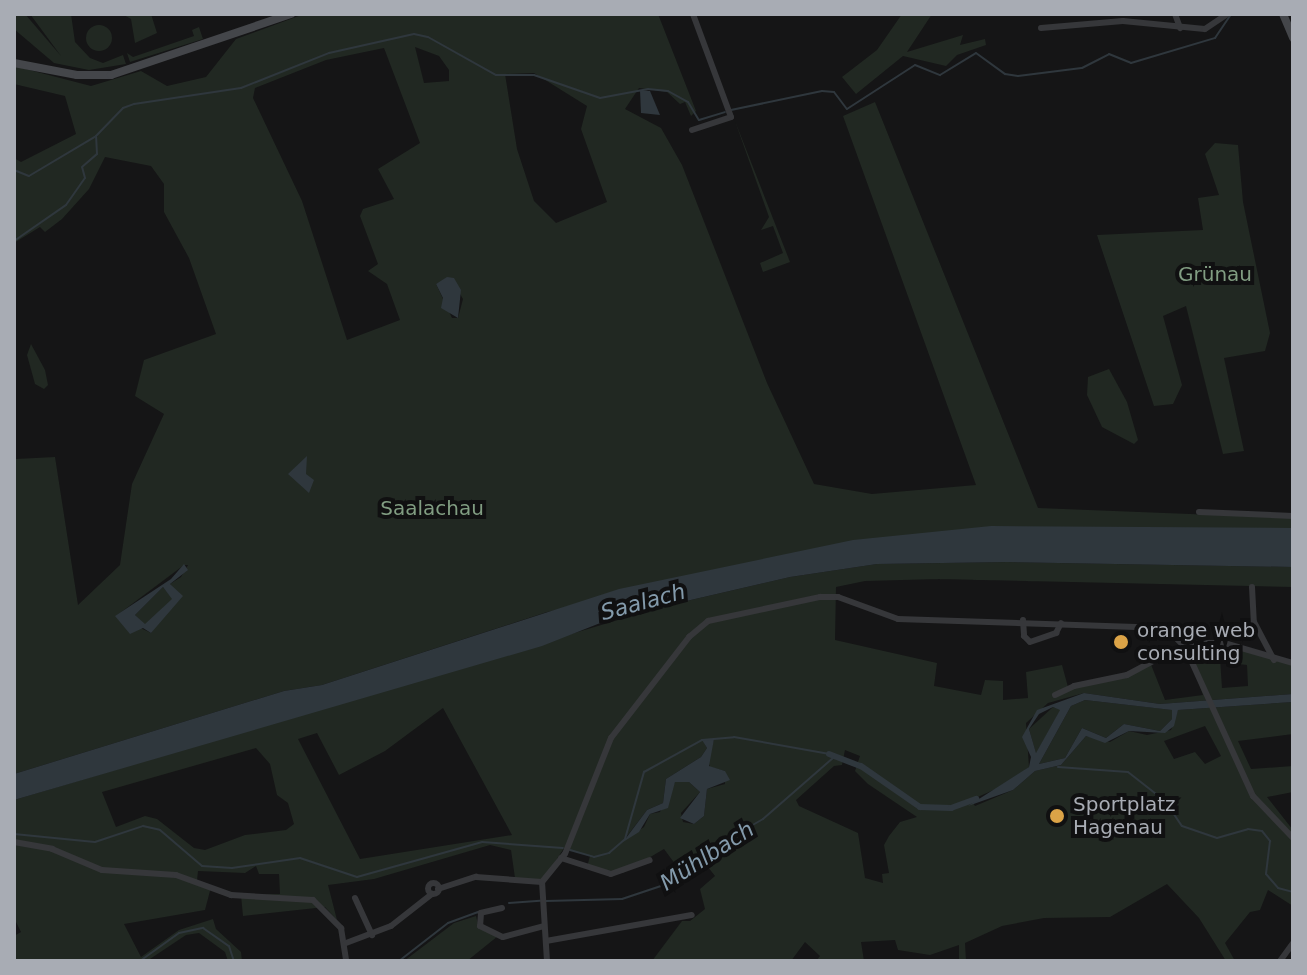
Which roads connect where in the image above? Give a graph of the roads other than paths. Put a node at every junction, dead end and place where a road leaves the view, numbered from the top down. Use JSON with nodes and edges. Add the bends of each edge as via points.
{"nodes":[{"id":1,"x":291,"y":14,"type":"edge"},
{"id":2,"x":693,"y":14,"type":"edge"},
{"id":3,"x":1140,"y":14,"type":"edge"},
{"id":4,"x":1175,"y":14,"type":"edge"},
{"id":5,"x":1227,"y":14,"type":"edge"},
{"id":6,"x":1283,"y":14,"type":"edge"},
{"id":7,"x":1144,"y":23,"type":"junction"},
{"id":8,"x":1041,"y":28,"type":"dead end"},
{"id":9,"x":1180,"y":28,"type":"junction"},
{"id":10,"x":1293,"y":38,"type":"edge"},
{"id":11,"x":14,"y":63,"type":"edge"},
{"id":12,"x":692,"y":130,"type":"dead end"},
{"id":13,"x":1199,"y":512,"type":"dead end"},
{"id":14,"x":1293,"y":516,"type":"edge"},
{"id":15,"x":1252,"y":587,"type":"dead end"},
{"id":16,"x":1023,"y":620,"type":"junction"},
{"id":17,"x":1061,"y":623,"type":"junction"},
{"id":18,"x":1185,"y":647,"type":"junction"},
{"id":19,"x":1274,"y":660,"type":"junction"},
{"id":20,"x":1293,"y":663,"type":"edge"},
{"id":21,"x":1055,"y":695,"type":"dead end"},
{"id":22,"x":1293,"y":838,"type":"edge"},
{"id":23,"x":14,"y":842,"type":"edge"},
{"id":24,"x":561,"y":858,"type":"junction"},
{"id":25,"x":650,"y":860,"type":"dead end"},
{"id":26,"x":542,"y":882,"type":"junction"},
{"id":27,"x":355,"y":898,"type":"dead end"},
{"id":28,"x":502,"y":908,"type":"dead end"},
{"id":29,"x":692,"y":915,"type":"dead end"},
{"id":30,"x":544,"y":926,"type":"junction"},
{"id":31,"x":372,"y":935,"type":"junction"},
{"id":32,"x":546,"y":941,"type":"junction"},
{"id":33,"x":346,"y":943,"type":"junction"},
{"id":34,"x":1293,"y":943,"type":"edge"},
{"id":35,"x":346,"y":961,"type":"edge"},
{"id":36,"x":547,"y":961,"type":"edge"},
{"id":37,"x":1280,"y":961,"type":"edge"}],
"edges":[{"from":1,"to":11,"type":"street","via":[[111,75],[77,75]]},
{"from":2,"to":12,"type":"street","via":[[730,115]]},
{"from":3,"to":7,"type":"street"},
{"from":4,"to":9,"type":"street"},
{"from":5,"to":9,"type":"street","via":[[1214,27]]},
{"from":6,"to":10,"type":"street"},
{"from":7,"to":8,"type":"street"},
{"from":7,"to":9,"type":"street"},
{"from":13,"to":14,"type":"street"},
{"from":15,"to":19,"type":"street","via":[[1254,622]]},
{"from":16,"to":17,"type":"street"},
{"from":16,"to":17,"type":"street","via":[[1030,642],[1056,633]]},
{"from":16,"to":24,"type":"street","via":[[888,616],[830,596],[720,616],[698,628],[606,746]]},
{"from":17,"to":18,"type":"street","via":[[1154,625],[1169,630]]},
{"from":18,"to":19,"type":"street","via":[[1224,643]]},
{"from":18,"to":21,"type":"street","via":[[1132,673]]},
{"from":18,"to":22,"type":"street","via":[[1253,796]]},
{"from":19,"to":20,"type":"street"},
{"from":23,"to":33,"type":"street","via":[[52,849],[102,870],[176,875],[231,895],[306,897],[331,912]]},
{"from":24,"to":25,"type":"street","via":[[611,874]]},
{"from":24,"to":26,"type":"street"},
{"from":26,"to":30,"type":"street"},
{"from":26,"to":31,"type":"street","via":[[476,877],[435,892]]},
{"from":27,"to":31,"type":"street"},
{"from":28,"to":30,"type":"street","via":[[481,913],[480,926],[503,937]]},
{"from":29,"to":32,"type":"street"},
{"from":30,"to":32,"type":"street"},
{"from":31,"to":33,"type":"street"},
{"from":32,"to":36,"type":"street"},
{"from":33,"to":35,"type":"street"},
{"from":34,"to":37,"type":"street"}]}
